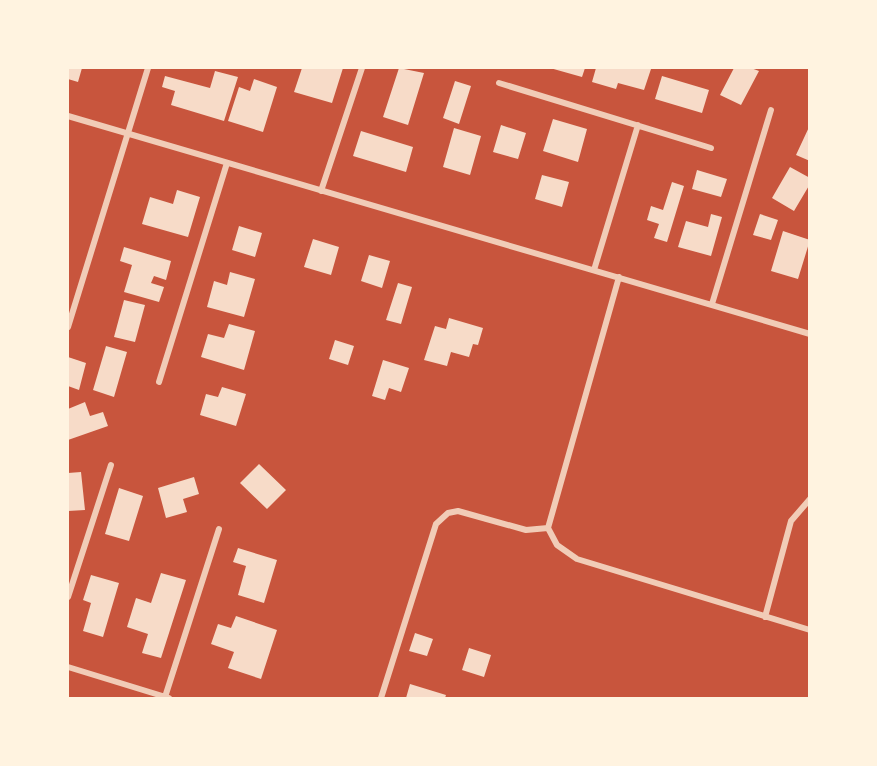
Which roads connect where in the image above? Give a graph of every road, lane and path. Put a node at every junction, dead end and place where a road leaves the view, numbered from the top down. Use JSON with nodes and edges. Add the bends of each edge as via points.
{"nodes":[{"id":1,"x":148,"y":68,"type":"edge"},
{"id":2,"x":362,"y":68,"type":"edge"},
{"id":3,"x":499,"y":83,"type":"dead end"},
{"id":4,"x":771,"y":110,"type":"dead end"},
{"id":5,"x":68,"y":116,"type":"edge"},
{"id":6,"x":638,"y":125,"type":"junction"},
{"id":7,"x":127,"y":134,"type":"junction"},
{"id":8,"x":711,"y":148,"type":"dead end"},
{"id":9,"x":227,"y":163,"type":"junction"},
{"id":10,"x":321,"y":191,"type":"junction"},
{"id":11,"x":594,"y":270,"type":"junction"},
{"id":12,"x":619,"y":277,"type":"junction"},
{"id":13,"x":712,"y":304,"type":"junction"},
{"id":14,"x":68,"y":327,"type":"edge"},
{"id":15,"x":810,"y":334,"type":"edge"},
{"id":16,"x":159,"y":382,"type":"dead end"},
{"id":17,"x":111,"y":465,"type":"dead end"},
{"id":18,"x":810,"y":499,"type":"edge"},
{"id":19,"x":548,"y":528,"type":"junction"},
{"id":20,"x":219,"y":529,"type":"dead end"},
{"id":21,"x":68,"y":597,"type":"edge"},
{"id":22,"x":765,"y":617,"type":"junction"},
{"id":23,"x":810,"y":630,"type":"edge"},
{"id":24,"x":68,"y":667,"type":"edge"},
{"id":25,"x":167,"y":698,"type":"edge"},
{"id":26,"x":381,"y":699,"type":"edge"}],
"edges":[{"from":1,"to":7,"type":"street"},
{"from":2,"to":10,"type":"street"},
{"from":3,"to":6,"type":"street"},
{"from":4,"to":13,"type":"street"},
{"from":5,"to":7,"type":"street"},
{"from":6,"to":8,"type":"street"},
{"from":6,"to":11,"type":"street"},
{"from":7,"to":9,"type":"street"},
{"from":7,"to":14,"type":"street"},
{"from":9,"to":10,"type":"street"},
{"from":9,"to":16,"type":"street"},
{"from":10,"to":11,"type":"street"},
{"from":11,"to":12,"type":"street"},
{"from":12,"to":13,"type":"street"},
{"from":12,"to":19,"type":"street"},
{"from":13,"to":15,"type":"street"},
{"from":17,"to":21,"type":"street"},
{"from":18,"to":22,"type":"street","via":[[791,521]]},
{"from":19,"to":22,"type":"street","via":[[557,545],[577,559]]},
{"from":19,"to":26,"type":"street","via":[[526,530],[458,511],[448,513],[436,524]]},
{"from":20,"to":25,"type":"street"},
{"from":22,"to":23,"type":"street"},
{"from":24,"to":25,"type":"street"}]}
